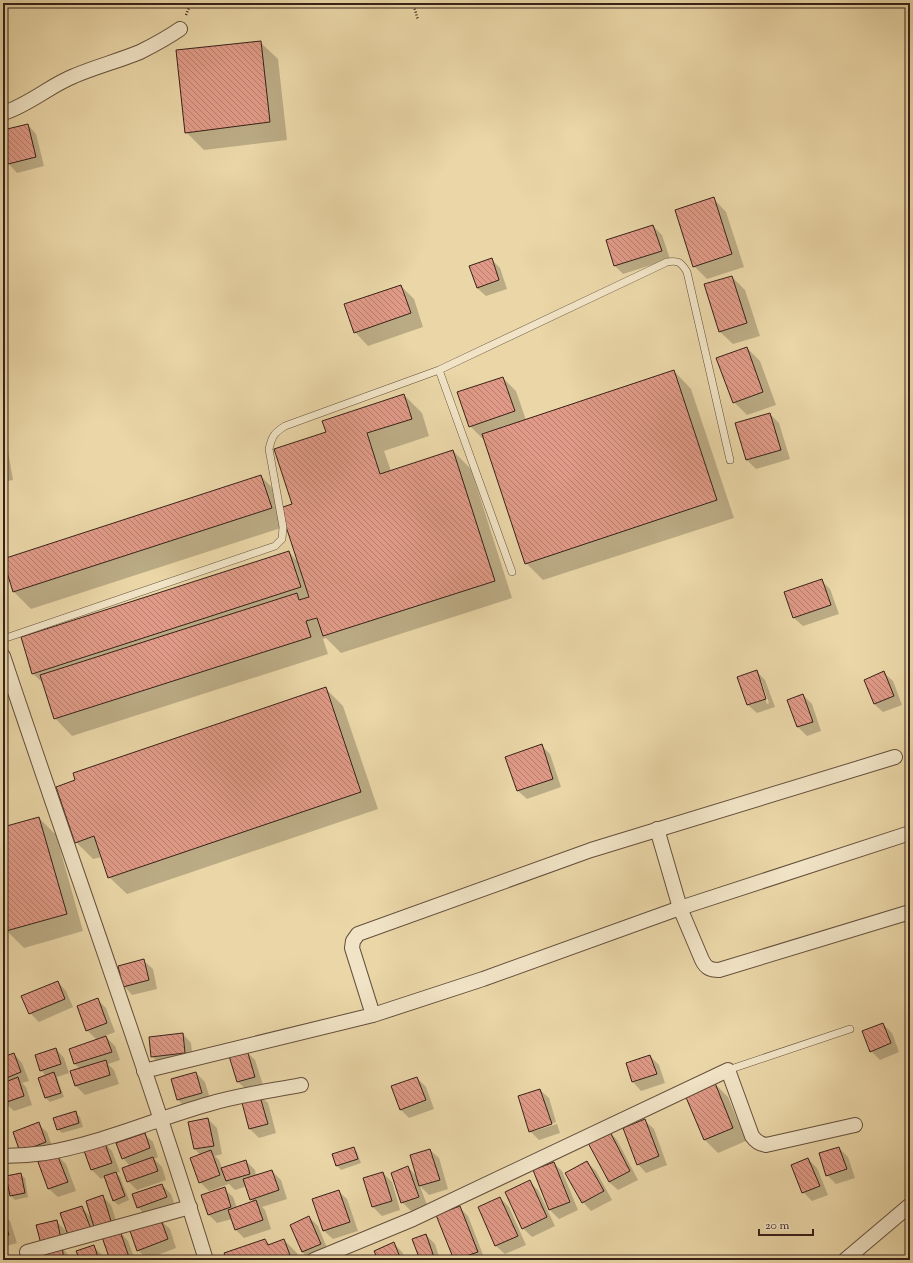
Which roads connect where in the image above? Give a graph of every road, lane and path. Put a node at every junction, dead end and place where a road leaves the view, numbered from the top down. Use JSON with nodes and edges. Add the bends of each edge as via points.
{"nodes":[{"id":1,"x":413,"y":3,"type":"edge"},
{"id":2,"x":418,"y":20,"type":"dead end"},
{"id":3,"x":180,"y":29,"type":"dead end"},
{"id":4,"x":3,"y":113,"type":"edge"},
{"id":5,"x":439,"y":370,"type":"junction"},
{"id":6,"x":730,"y":460,"type":"dead end"},
{"id":7,"x":512,"y":572,"type":"dead end"},
{"id":8,"x":3,"y":639,"type":"edge"},
{"id":9,"x":3,"y":656,"type":"edge"},
{"id":10,"x":895,"y":757,"type":"dead end"},
{"id":11,"x":657,"y":830,"type":"junction"},
{"id":12,"x":910,"y":833,"type":"edge"},
{"id":13,"x":680,"y":908,"type":"junction"},
{"id":14,"x":910,"y":912,"type":"edge"},
{"id":15,"x":373,"y":1015,"type":"junction"},
{"id":16,"x":850,"y":1029,"type":"dead end"},
{"id":17,"x":728,"y":1070,"type":"junction"},
{"id":18,"x":144,"y":1071,"type":"junction"},
{"id":19,"x":301,"y":1085,"type":"dead end"},
{"id":20,"x":161,"y":1119,"type":"junction"},
{"id":21,"x":855,"y":1125,"type":"dead end"},
{"id":22,"x":3,"y":1156,"type":"edge"},
{"id":23,"x":910,"y":1205,"type":"edge"},
{"id":24,"x":190,"y":1207,"type":"junction"},
{"id":25,"x":27,"y":1252,"type":"dead end"},
{"id":26,"x":206,"y":1260,"type":"edge"},
{"id":27,"x":314,"y":1260,"type":"edge"},
{"id":28,"x":845,"y":1260,"type":"edge"}],
"edges":[{"from":1,"to":2,"type":"path"},
{"from":3,"to":4,"type":"street","via":[[139,52],[73,76],[25,104]]},
{"from":5,"to":6,"type":"lane","via":[[668,262],[677,261],[687,272]]},
{"from":5,"to":7,"type":"lane"},
{"from":5,"to":8,"type":"lane","via":[[285,426],[271,438],[269,449],[283,528],[282,539],[275,546]]},
{"from":9,"to":18,"type":"street"},
{"from":10,"to":11,"type":"street"},
{"from":11,"to":13,"type":"street"},
{"from":11,"to":15,"type":"street","via":[[590,850],[358,934],[352,948]]},
{"from":12,"to":13,"type":"street"},
{"from":13,"to":14,"type":"street","via":[[702,960],[706,967],[712,970]]},
{"from":13,"to":15,"type":"street","via":[[483,979]]},
{"from":15,"to":18,"type":"street"},
{"from":16,"to":17,"type":"lane"},
{"from":17,"to":21,"type":"street","via":[[752,1136],[761,1144]]},
{"from":17,"to":27,"type":"street","via":[[413,1219]]},
{"from":18,"to":20,"type":"street"},
{"from":19,"to":20,"type":"street","via":[[255,1093]]},
{"from":20,"to":22,"type":"street","via":[[79,1146],[45,1153]]},
{"from":20,"to":24,"type":"street"},
{"from":23,"to":28,"type":"street"},
{"from":24,"to":25,"type":"street"},
{"from":24,"to":26,"type":"street"}]}
